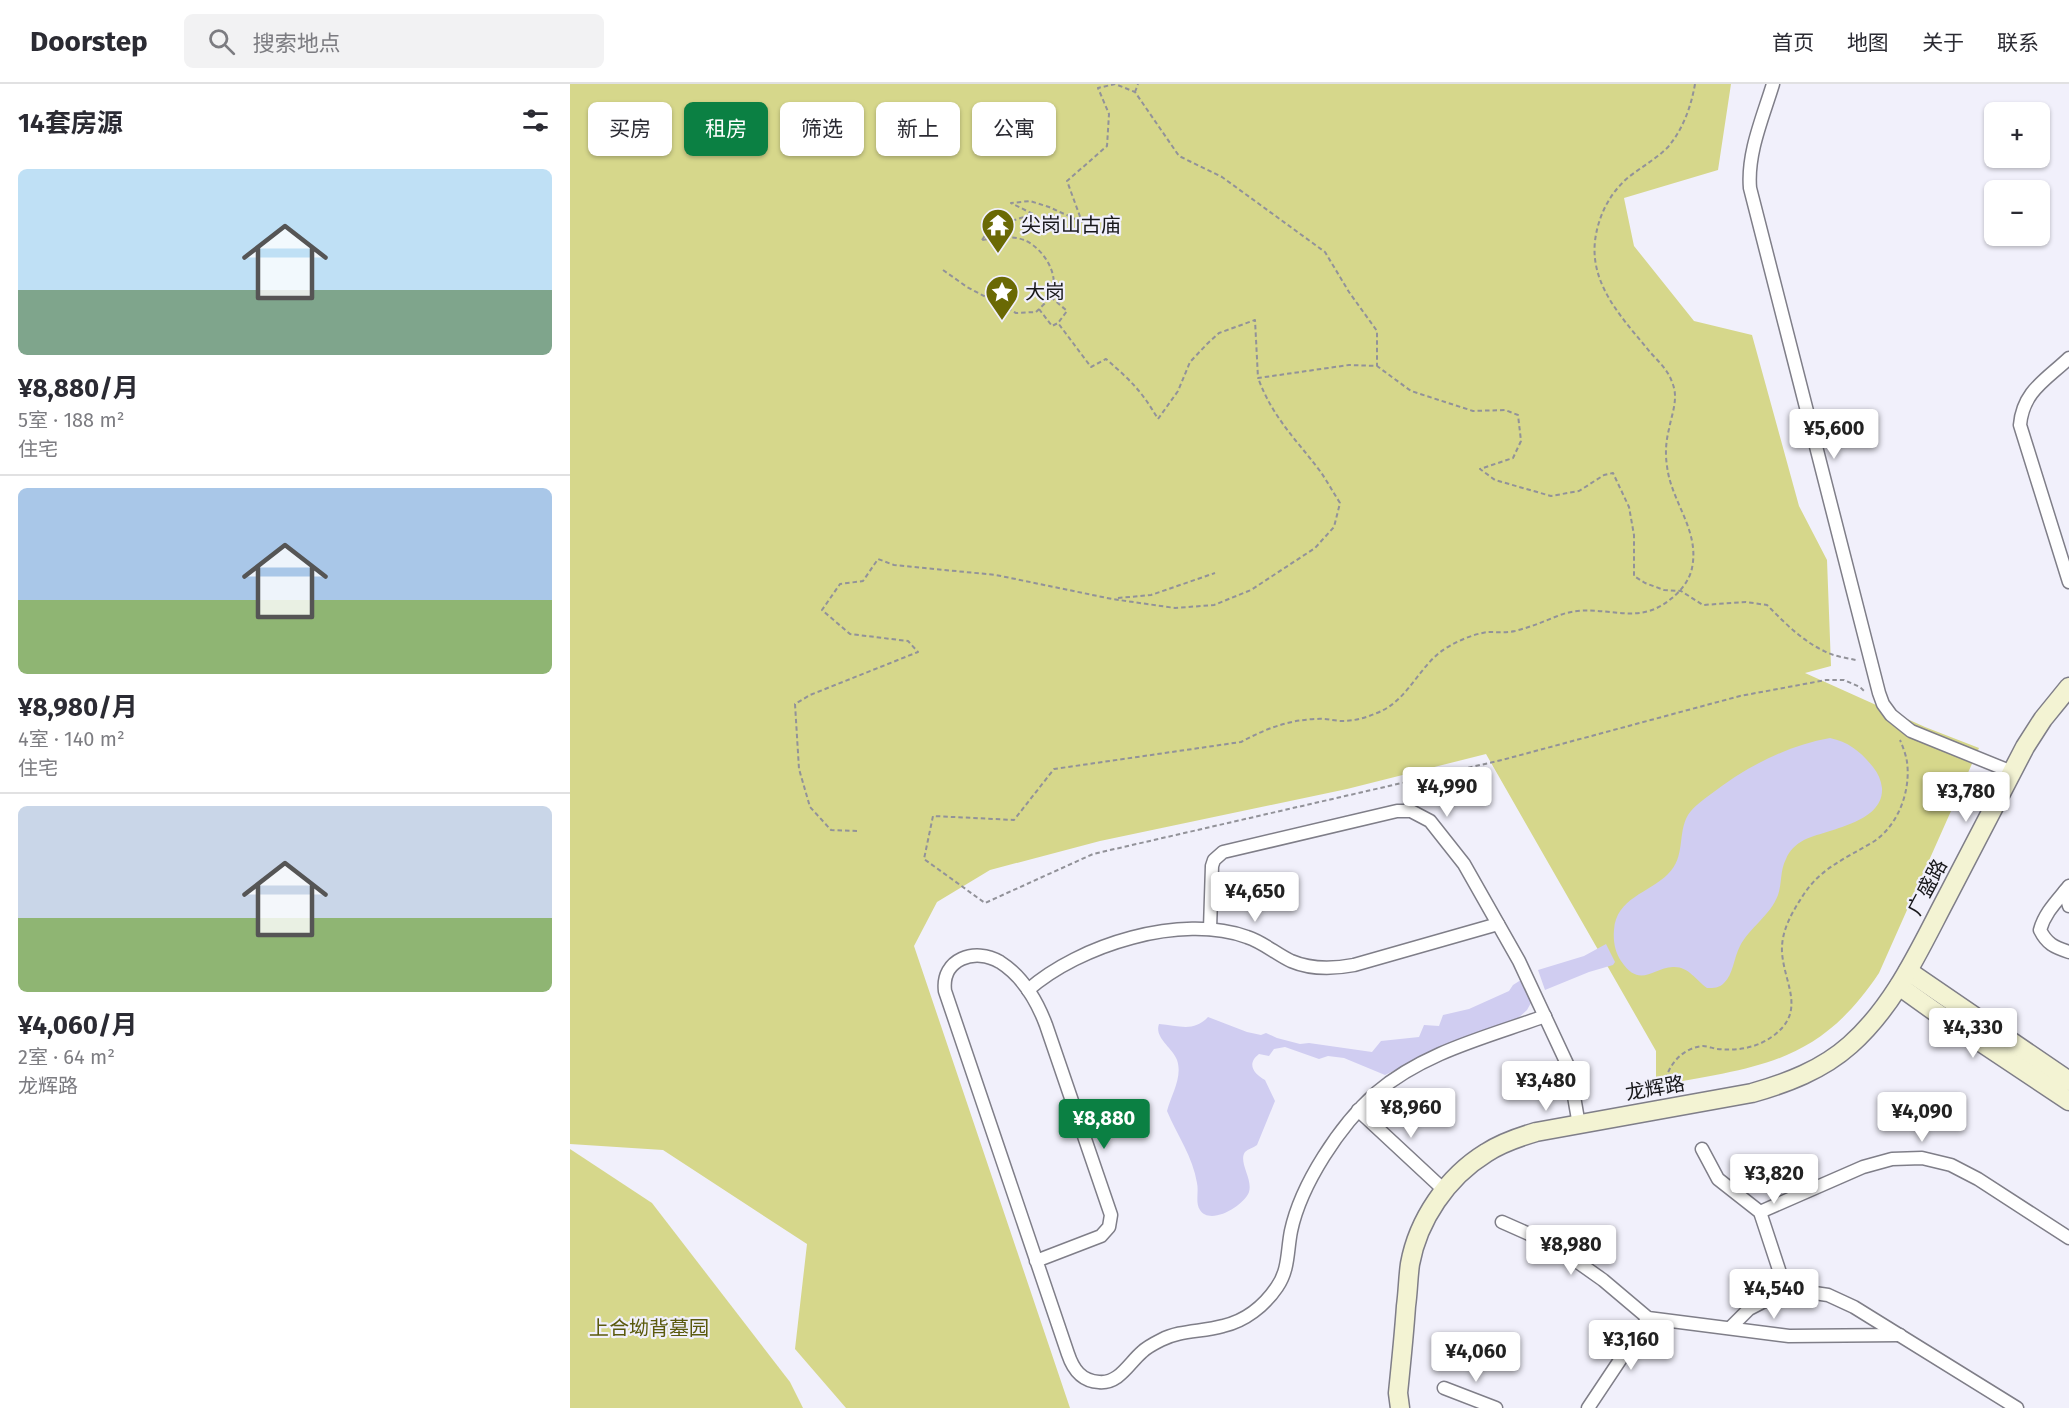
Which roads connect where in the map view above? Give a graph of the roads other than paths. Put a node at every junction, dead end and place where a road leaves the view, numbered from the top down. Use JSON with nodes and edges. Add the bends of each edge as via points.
{"nodes":[{"id":1,"x":1773,"y":84,"type":"edge"},
{"id":2,"x":2069,"y":358,"type":"edge"},
{"id":3,"x":2069,"y":582,"type":"edge"},
{"id":4,"x":2069,"y":687,"type":"edge"},
{"id":5,"x":2012,"y":772,"type":"junction"},
{"id":6,"x":2067,"y":888,"type":"edge"},
{"id":7,"x":2069,"y":906,"type":"edge"},
{"id":8,"x":1498,"y":924,"type":"junction"},
{"id":9,"x":1210,"y":929,"type":"junction"},
{"id":10,"x":2069,"y":952,"type":"edge"},
{"id":11,"x":1904,"y":979,"type":"junction"},
{"id":12,"x":1028,"y":990,"type":"junction"},
{"id":13,"x":1545,"y":1016,"type":"junction"},
{"id":14,"x":2069,"y":1081,"type":"edge"},
{"id":15,"x":2069,"y":1101,"type":"edge"},
{"id":16,"x":1358,"y":1110,"type":"junction"},
{"id":17,"x":1579,"y":1125,"type":"junction"},
{"id":18,"x":1702,"y":1149,"type":"dead end"},
{"id":19,"x":1444,"y":1190,"type":"junction"},
{"id":20,"x":1760,"y":1212,"type":"junction"},
{"id":21,"x":1502,"y":1222,"type":"dead end"},
{"id":22,"x":2069,"y":1238,"type":"edge"},
{"id":23,"x":1036,"y":1261,"type":"junction"},
{"id":24,"x":1787,"y":1294,"type":"junction"},
{"id":25,"x":1648,"y":1318,"type":"junction"},
{"id":26,"x":1730,"y":1328,"type":"junction"},
{"id":27,"x":1900,"y":1335,"type":"junction"},
{"id":28,"x":1444,"y":1388,"type":"dead end"},
{"id":29,"x":1400,"y":1408,"type":"edge"},
{"id":30,"x":1496,"y":1408,"type":"edge"},
{"id":31,"x":1588,"y":1408,"type":"edge"},
{"id":32,"x":2017,"y":1408,"type":"edge"}],
"edges":[{"from":1,"to":5,"type":"street","via":[[1750,161],[1750,188],[1883,704],[1900,724],[1921,736]]},
{"from":2,"to":3,"type":"street","via":[[2029,395],[2020,424]]},
{"from":4,"to":5,"type":"street","name":"广盛路","via":[[2043,719]]},
{"from":5,"to":11,"type":"street","name":"广盛路"},
{"from":6,"to":7,"type":"street"},
{"from":6,"to":10,"type":"street","via":[[2040,930],[2045,940]]},
{"from":8,"to":9,"type":"street","via":[[1333,969],[1311,968],[1249,937]]},
{"from":8,"to":9,"type":"street","via":[[1464,864],[1430,821],[1404,810],[1222,852],[1212,866]]},
{"from":8,"to":13,"type":"street"},
{"from":9,"to":12,"type":"street","via":[[1167,931],[1107,945],[1063,964]]},
{"from":11,"to":14,"type":"street"},
{"from":11,"to":15,"type":"street","via":[[1934,1011]]},
{"from":11,"to":17,"type":"street","name":"龙辉路","via":[[1885,1008],[1855,1041],[1803,1076],[1752,1093]]},
{"from":12,"to":23,"type":"street","via":[[1041,1013],[1111,1215],[1101,1236]]},
{"from":12,"to":23,"type":"street","via":[[1000,962],[980,956],[969,956],[952,965],[944,982]]},
{"from":13,"to":16,"type":"street","via":[[1416,1065]]},
{"from":13,"to":17,"type":"street","via":[[1569,1068]]},
{"from":16,"to":19,"type":"street"},
{"from":16,"to":23,"type":"street","via":[[1329,1148],[1302,1198],[1291,1231],[1288,1265],[1278,1286],[1245,1318],[1162,1339],[1142,1351],[1115,1378],[1092,1381],[1073,1368]]},
{"from":17,"to":19,"type":"street","name":"龙辉路","via":[[1510,1140],[1471,1164]]},
{"from":18,"to":20,"type":"street","via":[[1718,1179]]},
{"from":19,"to":29,"type":"street","name":"龙辉路","via":[[1429,1213],[1410,1264],[1398,1393]]},
{"from":20,"to":22,"type":"street","via":[[1863,1167],[1892,1159],[1922,1158],[1951,1165],[1978,1179]]},
{"from":20,"to":24,"type":"street"},
{"from":21,"to":25,"type":"street","via":[[1579,1263]]},
{"from":24,"to":26,"type":"street","via":[[1749,1309]]},
{"from":24,"to":27,"type":"street","via":[[1801,1291],[1828,1295]]},
{"from":25,"to":26,"type":"street"},
{"from":25,"to":31,"type":"street"},
{"from":26,"to":27,"type":"street","via":[[1789,1336]]},
{"from":27,"to":32,"type":"street"},
{"from":28,"to":30,"type":"street"}]}
